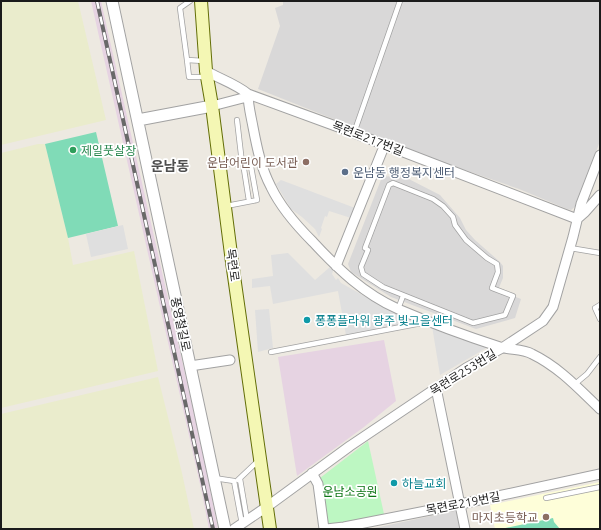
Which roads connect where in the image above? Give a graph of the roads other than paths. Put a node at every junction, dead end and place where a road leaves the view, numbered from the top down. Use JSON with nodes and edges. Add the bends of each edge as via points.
{"nodes":[{"id":1,"x":112,"y":1,"type":"edge"},
{"id":2,"x":190,"y":1,"type":"edge"},
{"id":3,"x":201,"y":1,"type":"edge"},
{"id":4,"x":400,"y":1,"type":"edge"},
{"id":5,"x":187,"y":60,"type":"junction"},
{"id":6,"x":206,"y":70,"type":"junction"},
{"id":7,"x":248,"y":94,"type":"junction"},
{"id":8,"x":212,"y":106,"type":"junction"},
{"id":9,"x":138,"y":120,"type":"junction"},
{"id":10,"x":237,"y":120,"type":"dead end"},
{"id":11,"x":354,"y":132,"type":"junction"},
{"id":12,"x":385,"y":144,"type":"junction"},
{"id":13,"x":600,"y":154,"type":"edge"},
{"id":14,"x":260,"y":159,"type":"junction"},
{"id":15,"x":250,"y":161,"type":"junction"},
{"id":16,"x":243,"y":163,"type":"junction"},
{"id":17,"x":219,"y":164,"type":"junction"},
{"id":18,"x":600,"y":195,"type":"edge"},
{"id":19,"x":249,"y":201,"type":"junction"},
{"id":20,"x":225,"y":206,"type":"junction"},
{"id":21,"x":577,"y":219,"type":"junction"},
{"id":22,"x":570,"y":248,"type":"junction"},
{"id":23,"x":600,"y":253,"type":"edge"},
{"id":24,"x":336,"y":266,"type":"junction"},
{"id":25,"x":403,"y":296,"type":"junction"},
{"id":26,"x":600,"y":305,"type":"edge"},
{"id":27,"x":398,"y":309,"type":"junction"},
{"id":28,"x":600,"y":319,"type":"edge"},
{"id":29,"x":430,"y":322,"type":"junction"},
{"id":30,"x":502,"y":348,"type":"junction"},
{"id":31,"x":271,"y":352,"type":"dead end"},
{"id":32,"x":600,"y":357,"type":"edge"},
{"id":33,"x":230,"y":360,"type":"dead end"},
{"id":34,"x":190,"y":366,"type":"junction"},
{"id":35,"x":575,"y":384,"type":"junction"},
{"id":36,"x":436,"y":388,"type":"junction"},
{"id":37,"x":600,"y":409,"type":"edge"},
{"id":38,"x":260,"y":459,"type":"junction"},
{"id":39,"x":312,"y":473,"type":"junction"},
{"id":40,"x":600,"y":474,"type":"edge"},
{"id":41,"x":214,"y":478,"type":"junction"},
{"id":42,"x":240,"y":479,"type":"junction"},
{"id":43,"x":234,"y":481,"type":"junction"},
{"id":44,"x":600,"y":487,"type":"edge"},
{"id":45,"x":546,"y":498,"type":"dead end"},
{"id":46,"x":461,"y":504,"type":"junction"},
{"id":47,"x":268,"y":506,"type":"junction"},
{"id":48,"x":245,"y":522,"type":"junction"},
{"id":49,"x":225,"y":529,"type":"edge"},
{"id":50,"x":234,"y":529,"type":"edge"},
{"id":51,"x":270,"y":529,"type":"edge"},
{"id":52,"x":325,"y":529,"type":"edge"},
{"id":53,"x":465,"y":529,"type":"edge"}],
"edges":[{"from":1,"to":9,"type":"street","name":"풍영철길로"},
{"from":2,"to":5,"type":"lane","via":[[180,8]]},
{"from":3,"to":6,"type":"main road","name":"목련로"},
{"from":4,"to":11,"type":"lane"},
{"from":5,"to":6,"type":"lane"},
{"from":5,"to":6,"type":"lane","via":[[190,77]]},
{"from":6,"to":7,"type":"street","name":"목련로217번길","via":[[239,86]]},
{"from":6,"to":8,"type":"main road","name":"목련로"},
{"from":7,"to":8,"type":"street","via":[[243,98]]},
{"from":7,"to":11,"type":"street","name":"목련로217번길"},
{"from":7,"to":14,"type":"street"},
{"from":8,"to":9,"type":"street"},
{"from":8,"to":17,"type":"main road","name":"목련로"},
{"from":9,"to":34,"type":"street","name":"풍영철길로"},
{"from":10,"to":16,"type":"lane"},
{"from":11,"to":12,"type":"street","name":"목련로217번길"},
{"from":12,"to":21,"type":"street","name":"목련로217번길"},
{"from":12,"to":24,"type":"street"},
{"from":13,"to":21,"type":"street","name":"목련로253번길"},
{"from":14,"to":15,"type":"lane"},
{"from":14,"to":24,"type":"street","via":[[281,205]]},
{"from":15,"to":16,"type":"lane"},
{"from":15,"to":19,"type":"lane","via":[[257,200]]},
{"from":16,"to":17,"type":"lane"},
{"from":16,"to":19,"type":"lane"},
{"from":17,"to":20,"type":"main road","name":"목련로"},
{"from":18,"to":21,"type":"street"},
{"from":19,"to":20,"type":"lane"},
{"from":20,"to":38,"type":"main road","name":"목련로"},
{"from":21,"to":22,"type":"street","name":"목련로253번길"},
{"from":22,"to":23,"type":"lane"},
{"from":22,"to":30,"type":"street","name":"목련로253번길","via":[[553,307],[543,321]]},
{"from":24,"to":27,"type":"street","via":[[370,294]]},
{"from":25,"to":25,"type":"lane","via":[[473,323],[505,315],[512,296],[492,288],[498,272],[497,264],[466,240],[455,225],[453,217],[443,206],[434,199],[393,183],[365,248],[368,250],[361,267],[363,274],[368,278]]},
{"from":25,"to":27,"type":"lane"},
{"from":26,"to":28,"type":"lane","via":[[595,308]]},
{"from":27,"to":29,"type":"street"},
{"from":29,"to":30,"type":"street"},
{"from":29,"to":31,"type":"lane"},
{"from":30,"to":35,"type":"street","via":[[530,353]]},
{"from":30,"to":36,"type":"street","name":"목련로253번길"},
{"from":32,"to":35,"type":"lane","via":[[587,374]]},
{"from":33,"to":34,"type":"street"},
{"from":34,"to":41,"type":"street","name":"풍영철길로"},
{"from":35,"to":37,"type":"street"},
{"from":36,"to":39,"type":"street","name":"목련로253번길"},
{"from":36,"to":46,"type":"street"},
{"from":38,"to":42,"type":"lane"},
{"from":38,"to":47,"type":"main road","name":"목련로"},
{"from":39,"to":47,"type":"street","name":"목련로253번길"},
{"from":39,"to":52,"type":"street","via":[[318,484]]},
{"from":40,"to":46,"type":"street","name":"목련로219번길"},
{"from":41,"to":43,"type":"lane"},
{"from":41,"to":49,"type":"street","name":"풍영철길로"},
{"from":42,"to":43,"type":"lane"},
{"from":42,"to":48,"type":"lane"},
{"from":43,"to":48,"type":"lane"},
{"from":44,"to":45,"type":"lane"},
{"from":46,"to":52,"type":"street","name":"목련로219번길"},
{"from":46,"to":53,"type":"street"},
{"from":47,"to":48,"type":"street","name":"목련로253번길"},
{"from":47,"to":51,"type":"main road","name":"목련로"},
{"from":48,"to":50,"type":"street","name":"목련로253번길"}]}
